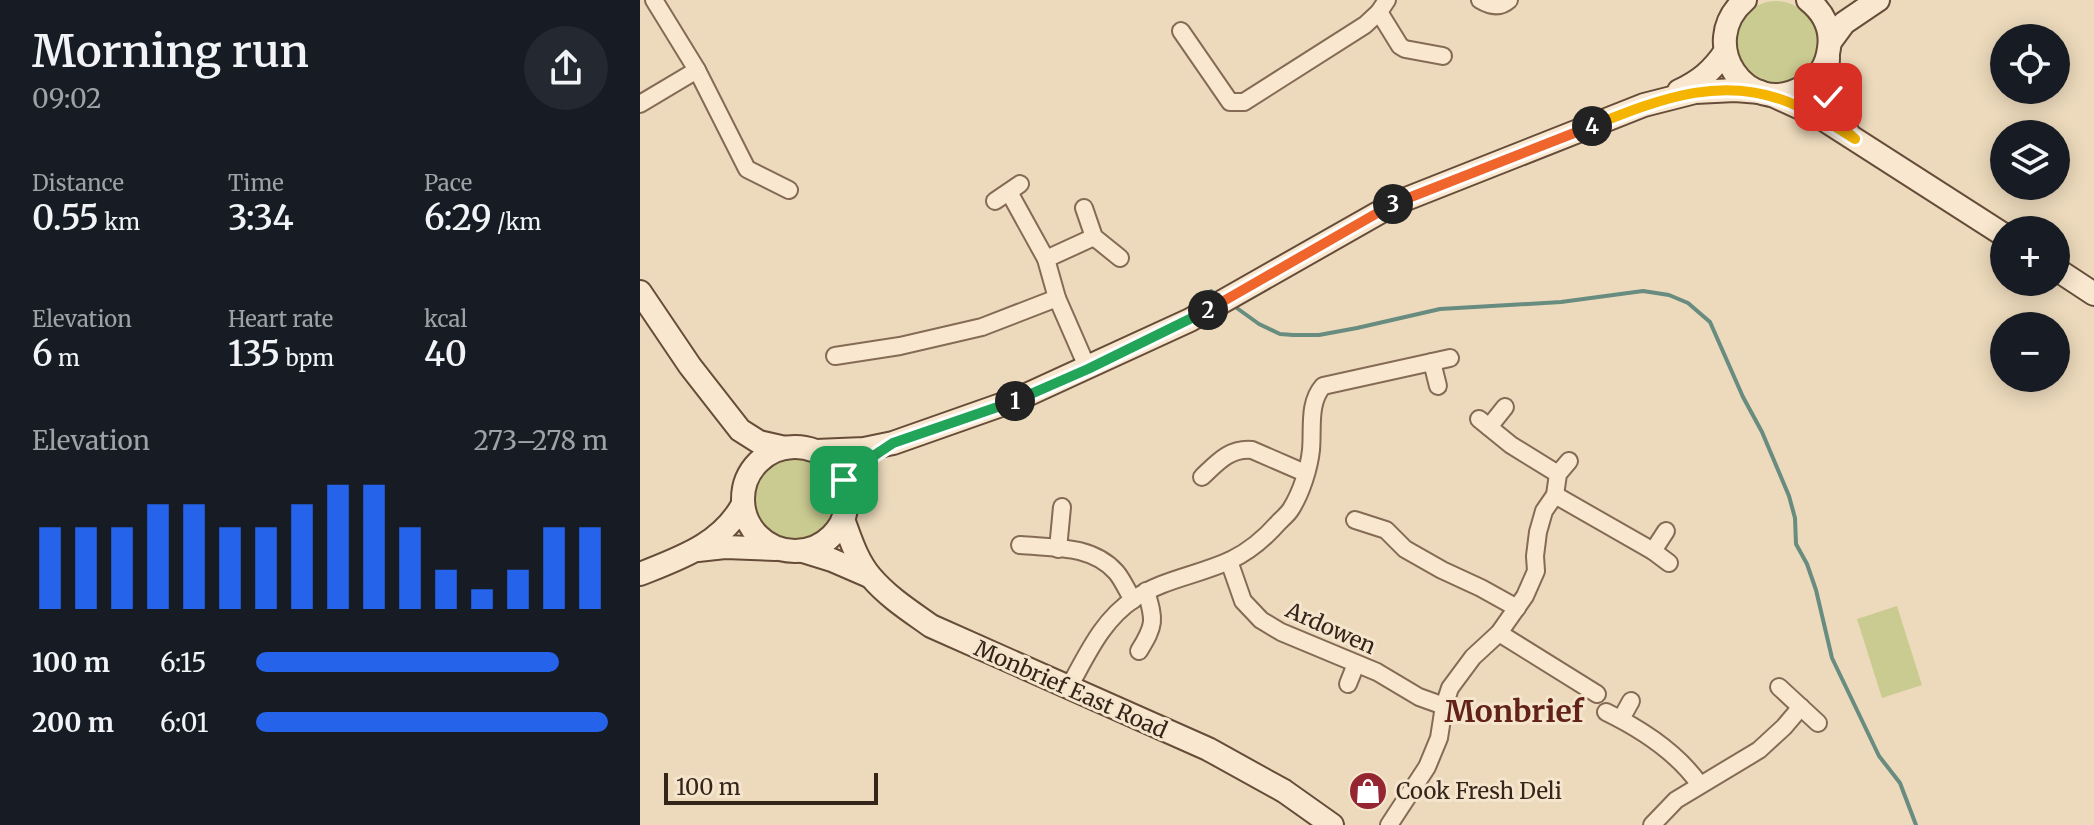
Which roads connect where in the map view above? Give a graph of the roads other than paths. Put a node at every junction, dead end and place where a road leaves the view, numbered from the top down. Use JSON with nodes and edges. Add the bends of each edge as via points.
{"nodes":[{"id":1,"x":654,"y":0,"type":"edge"},
{"id":2,"x":1480,"y":0,"type":"edge"},
{"id":3,"x":1509,"y":0,"type":"edge"},
{"id":4,"x":1723,"y":0,"type":"edge"},
{"id":5,"x":1745,"y":0,"type":"edge"},
{"id":6,"x":1810,"y":1,"type":"edge"},
{"id":7,"x":1875,"y":2,"type":"edge"},
{"id":8,"x":1383,"y":6,"type":"edge"},
{"id":9,"x":1726,"y":28,"type":"junction"},
{"id":10,"x":1181,"y":31,"type":"dead end"},
{"id":11,"x":1829,"y":49,"type":"junction"},
{"id":12,"x":1725,"y":52,"type":"junction"},
{"id":13,"x":1443,"y":56,"type":"dead end"},
{"id":14,"x":697,"y":70,"type":"junction"},
{"id":15,"x":1766,"y":94,"type":"junction"},
{"id":16,"x":1664,"y":99,"type":"junction"},
{"id":17,"x":640,"y":104,"type":"edge"},
{"id":18,"x":1855,"y":139,"type":"junction"},
{"id":19,"x":789,"y":190,"type":"dead end"},
{"id":20,"x":1008,"y":193,"type":"dead end"},
{"id":21,"x":1084,"y":208,"type":"dead end"},
{"id":22,"x":1990,"y":226,"type":"edge"},
{"id":23,"x":1094,"y":237,"type":"junction"},
{"id":24,"x":1120,"y":258,"type":"dead end"},
{"id":25,"x":1046,"y":259,"type":"junction"},
{"id":26,"x":2070,"y":278,"type":"edge"},
{"id":27,"x":640,"y":292,"type":"edge"},
{"id":28,"x":2094,"y":294,"type":"edge"},
{"id":29,"x":1057,"y":298,"type":"junction"},
{"id":30,"x":835,"y":356,"type":"dead end"},
{"id":31,"x":1450,"y":358,"type":"dead end"},
{"id":32,"x":1432,"y":362,"type":"junction"},
{"id":33,"x":1088,"y":369,"type":"junction"},
{"id":34,"x":1438,"y":386,"type":"dead end"},
{"id":35,"x":1505,"y":407,"type":"dead end"},
{"id":36,"x":740,"y":430,"type":"junction"},
{"id":37,"x":893,"y":443,"type":"junction"},
{"id":38,"x":785,"y":448,"type":"junction"},
{"id":39,"x":816,"y":451,"type":"junction"},
{"id":40,"x":1305,"y":473,"type":"junction"},
{"id":41,"x":748,"y":475,"type":"junction"},
{"id":42,"x":1202,"y":477,"type":"dead end"},
{"id":43,"x":847,"y":493,"type":"junction"},
{"id":44,"x":1555,"y":495,"type":"junction"},
{"id":45,"x":743,"y":504,"type":"junction"},
{"id":46,"x":1062,"y":507,"type":"dead end"},
{"id":47,"x":843,"y":519,"type":"junction"},
{"id":48,"x":1355,"y":520,"type":"dead end"},
{"id":49,"x":1666,"y":531,"type":"dead end"},
{"id":50,"x":1020,"y":545,"type":"dead end"},
{"id":51,"x":779,"y":549,"type":"junction"},
{"id":52,"x":1058,"y":549,"type":"junction"},
{"id":53,"x":693,"y":551,"type":"junction"},
{"id":54,"x":803,"y":551,"type":"junction"},
{"id":55,"x":1653,"y":551,"type":"junction"},
{"id":56,"x":1229,"y":561,"type":"junction"},
{"id":57,"x":1669,"y":563,"type":"dead end"},
{"id":58,"x":643,"y":573,"type":"edge"},
{"id":59,"x":869,"y":576,"type":"junction"},
{"id":60,"x":1139,"y":596,"type":"junction"},
{"id":61,"x":1517,"y":608,"type":"junction"},
{"id":62,"x":1499,"y":633,"type":"junction"},
{"id":63,"x":1139,"y":651,"type":"dead end"},
{"id":64,"x":1356,"y":664,"type":"junction"},
{"id":65,"x":1348,"y":684,"type":"dead end"},
{"id":66,"x":1069,"y":687,"type":"junction"},
{"id":67,"x":1779,"y":687,"type":"dead end"},
{"id":68,"x":1597,"y":694,"type":"dead end"},
{"id":69,"x":1631,"y":701,"type":"dead end"},
{"id":70,"x":1444,"y":706,"type":"junction"},
{"id":71,"x":1801,"y":707,"type":"junction"},
{"id":72,"x":1818,"y":723,"type":"dead end"},
{"id":73,"x":1700,"y":785,"type":"junction"},
{"id":74,"x":1332,"y":825,"type":"edge"},
{"id":75,"x":1389,"y":825,"type":"edge"},
{"id":76,"x":1652,"y":825,"type":"edge"}],
"edges":[{"from":1,"to":14,"type":"street"},
{"from":2,"to":3,"type":"street","via":[[1494,6]]},
{"from":4,"to":9,"type":"main road"},
{"from":5,"to":9,"type":"main road"},
{"from":6,"to":7,"type":"main road"},
{"from":6,"to":11,"type":"main road","via":[[1828,26]]},
{"from":7,"to":11,"type":"main road","via":[[1844,23]]},
{"from":8,"to":10,"type":"street","via":[[1365,25],[1244,102],[1230,102]]},
{"from":8,"to":13,"type":"street","via":[[1400,46]]},
{"from":9,"to":12,"type":"main road"},
{"from":11,"to":15,"type":"main road","via":[[1821,72],[1810,83],[1784,95]]},
{"from":11,"to":18,"type":"main road","via":[[1828,97],[1842,127]]},
{"from":12,"to":15,"type":"main road","via":[[1737,77]]},
{"from":12,"to":16,"type":"main road","via":[[1700,81]]},
{"from":14,"to":17,"type":"street"},
{"from":14,"to":19,"type":"street","via":[[747,169]]},
{"from":15,"to":16,"type":"main road","via":[[1722,90]]},
{"from":15,"to":18,"type":"main road"},
{"from":16,"to":33,"type":"main road","via":[[1396,203],[1190,320]]},
{"from":18,"to":22,"type":"main road"},
{"from":20,"to":25,"type":"street"},
{"from":21,"to":23,"type":"street"},
{"from":23,"to":24,"type":"street"},
{"from":23,"to":25,"type":"street"},
{"from":25,"to":29,"type":"street"},
{"from":26,"to":28,"type":"main road"},
{"from":27,"to":36,"type":"main road"},
{"from":29,"to":30,"type":"street","via":[[982,327]]},
{"from":29,"to":33,"type":"street"},
{"from":31,"to":32,"type":"street"},
{"from":32,"to":34,"type":"street"},
{"from":32,"to":40,"type":"street","via":[[1323,386],[1314,398]]},
{"from":33,"to":37,"type":"main road"},
{"from":35,"to":44,"type":"street","via":[[1484,423],[1511,445],[1563,468]]},
{"from":36,"to":38,"type":"main road","via":[[759,442]]},
{"from":36,"to":41,"type":"main road"},
{"from":37,"to":39,"type":"main road"},
{"from":37,"to":43,"type":"main road","via":[[863,463]]},
{"from":38,"to":39,"type":"main road"},
{"from":38,"to":41,"type":"main road","via":[[763,457]]},
{"from":39,"to":43,"type":"main road","via":[[837,469]]},
{"from":40,"to":42,"type":"street","via":[[1252,450],[1236,450]]},
{"from":40,"to":56,"type":"street","via":[[1291,509],[1267,536]]},
{"from":41,"to":45,"type":"main road"},
{"from":43,"to":47,"type":"main road"},
{"from":44,"to":55,"type":"street"},
{"from":44,"to":61,"type":"street","via":[[1538,532],[1536,571]]},
{"from":45,"to":51,"type":"main road","via":[[750,527]]},
{"from":45,"to":53,"type":"main road","via":[[727,529]]},
{"from":46,"to":52,"type":"street"},
{"from":47,"to":54,"type":"main road","via":[[823,543]]},
{"from":47,"to":59,"type":"main road","name":"Monbrief East Road"},
{"from":48,"to":61,"type":"street","via":[[1386,530],[1405,549]]},
{"from":49,"to":55,"type":"street"},
{"from":50,"to":52,"type":"street"},
{"from":51,"to":53,"type":"main road"},
{"from":51,"to":54,"type":"main road"},
{"from":52,"to":60,"type":"street","via":[[1096,556]]},
{"from":53,"to":58,"type":"main road"},
{"from":54,"to":59,"type":"main road"},
{"from":55,"to":57,"type":"street"},
{"from":56,"to":60,"type":"street"},
{"from":56,"to":64,"type":"street","name":"Ardowen","via":[[1243,601],[1261,620]]},
{"from":59,"to":66,"type":"main road","name":"Monbrief East Road","via":[[931,626]]},
{"from":60,"to":63,"type":"street","via":[[1154,615]]},
{"from":60,"to":66,"type":"street","via":[[1115,613]]},
{"from":61,"to":62,"type":"street"},
{"from":62,"to":68,"type":"street"},
{"from":62,"to":70,"type":"street","via":[[1461,671]]},
{"from":64,"to":65,"type":"street"},
{"from":64,"to":70,"type":"street","name":"Ardowen"},
{"from":66,"to":74,"type":"main road","name":"Monbrief East Road","via":[[1258,775]]},
{"from":67,"to":71,"type":"street"},
{"from":69,"to":73,"type":"street","via":[[1614,716],[1658,743]]},
{"from":70,"to":75,"type":"street","via":[[1427,767]]},
{"from":71,"to":72,"type":"street"},
{"from":71,"to":73,"type":"street","via":[[1759,750]]},
{"from":73,"to":76,"type":"street"}]}
